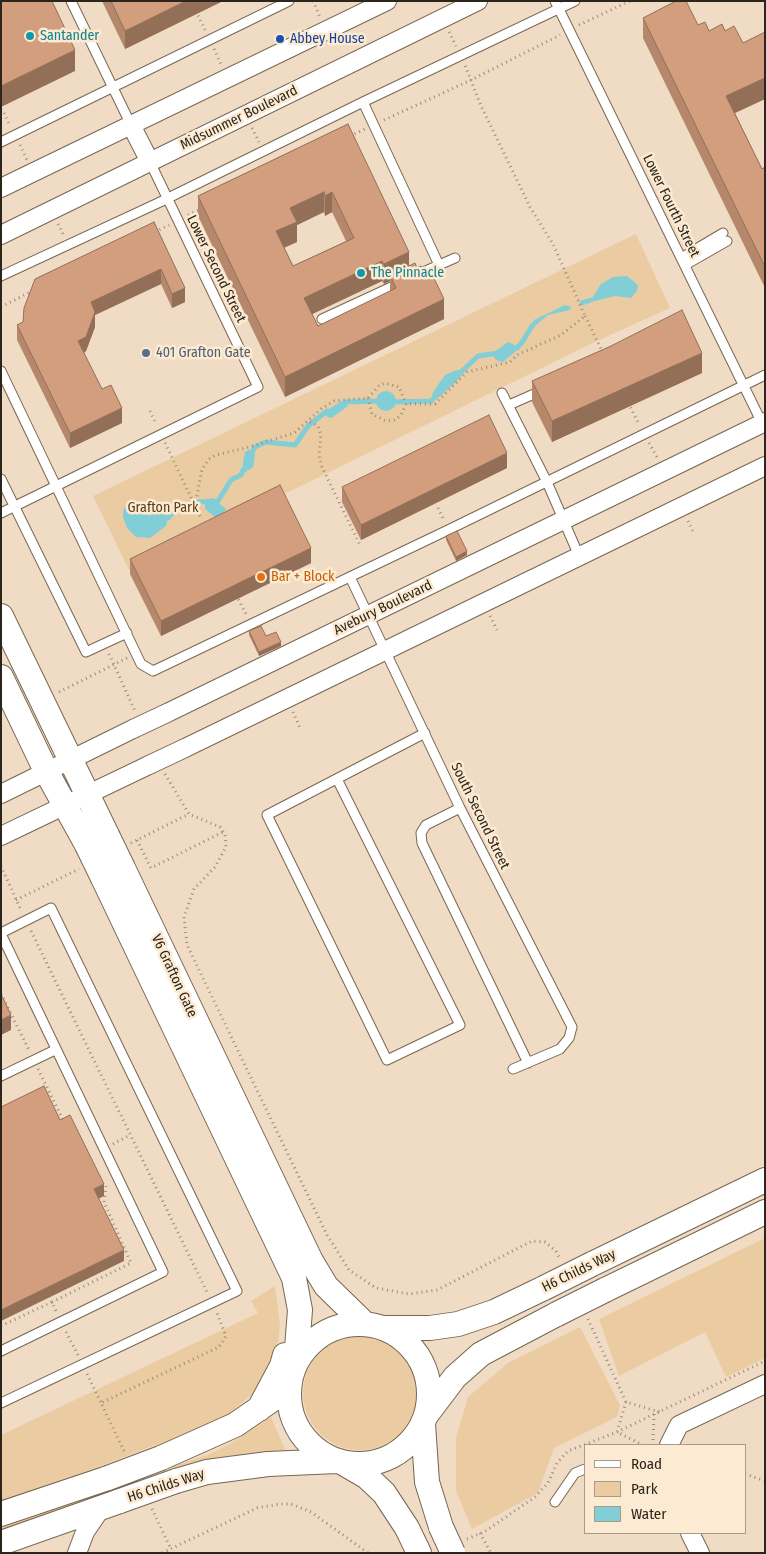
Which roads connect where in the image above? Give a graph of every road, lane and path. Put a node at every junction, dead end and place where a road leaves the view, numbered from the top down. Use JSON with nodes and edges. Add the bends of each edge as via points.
{"nodes":[{"id":1,"x":70,"y":1,"type":"edge"},
{"id":2,"x":290,"y":1,"type":"edge"},
{"id":3,"x":387,"y":1,"type":"edge"},
{"id":4,"x":478,"y":1,"type":"edge"},
{"id":5,"x":575,"y":1,"type":"edge"},
{"id":6,"x":630,"y":1,"type":"edge"},
{"id":7,"x":556,"y":5,"type":"edge"},
{"id":8,"x":196,"y":10,"type":"dead end"},
{"id":9,"x":442,"y":19,"type":"junction"},
{"id":10,"x":569,"y":30,"type":"junction"},
{"id":11,"x":210,"y":40,"type":"junction"},
{"id":12,"x":461,"y":55,"type":"junction"},
{"id":13,"x":471,"y":80,"type":"junction"},
{"id":14,"x":113,"y":87,"type":"junction"},
{"id":15,"x":362,"y":102,"type":"junction"},
{"id":16,"x":4,"y":113,"type":"dead end"},
{"id":17,"x":131,"y":125,"type":"junction"},
{"id":18,"x":374,"y":125,"type":"junction"},
{"id":19,"x":15,"y":135,"type":"junction"},
{"id":20,"x":348,"y":137,"type":"edge"},
{"id":21,"x":1,"y":142,"type":"edge"},
{"id":22,"x":150,"y":162,"type":"junction"},
{"id":23,"x":33,"y":173,"type":"junction"},
{"id":24,"x":1,"y":188,"type":"edge"},
{"id":25,"x":167,"y":199,"type":"junction"},
{"id":26,"x":203,"y":208,"type":"edge"},
{"id":27,"x":51,"y":210,"type":"junction"},
{"id":28,"x":177,"y":221,"type":"junction"},
{"id":29,"x":150,"y":234,"type":"edge"},
{"id":30,"x":1,"y":235,"type":"edge"},
{"id":31,"x":725,"y":237,"type":"dead end"},
{"id":32,"x":69,"y":245,"type":"junction"},
{"id":33,"x":455,"y":258,"type":"dead end"},
{"id":34,"x":683,"y":262,"type":"junction"},
{"id":35,"x":439,"y":264,"type":"junction"},
{"id":36,"x":1,"y":276,"type":"edge"},
{"id":37,"x":36,"y":289,"type":"edge"},
{"id":38,"x":1,"y":307,"type":"edge"},
{"id":39,"x":585,"y":316,"type":"junction"},
{"id":40,"x":322,"y":319,"type":"dead end"},
{"id":41,"x":604,"y":355,"type":"edge"},
{"id":42,"x":1,"y":371,"type":"edge"},
{"id":43,"x":765,"y":375,"type":"edge"},
{"id":44,"x":554,"y":385,"type":"edge"},
{"id":45,"x":744,"y":386,"type":"junction"},
{"id":46,"x":502,"y":393,"type":"dead end"},
{"id":47,"x":368,"y":398,"type":"junction"},
{"id":48,"x":626,"y":399,"type":"edge"},
{"id":49,"x":406,"y":404,"type":"junction"},
{"id":50,"x":509,"y":405,"type":"junction"},
{"id":51,"x":630,"y":407,"type":"edge"},
{"id":52,"x":150,"y":411,"type":"dead end"},
{"id":53,"x":309,"y":422,"type":"junction"},
{"id":54,"x":764,"y":425,"type":"edge"},
{"id":55,"x":161,"y":434,"type":"junction"},
{"id":56,"x":765,"y":466,"type":"edge"},
{"id":57,"x":1,"y":479,"type":"edge"},
{"id":58,"x":547,"y":482,"type":"junction"},
{"id":59,"x":57,"y":486,"type":"junction"},
{"id":60,"x":195,"y":506,"type":"junction"},
{"id":61,"x":15,"y":507,"type":"junction"},
{"id":62,"x":2,"y":513,"type":"edge"},
{"id":63,"x":200,"y":516,"type":"dead end"},
{"id":64,"x":564,"y":520,"type":"junction"},
{"id":65,"x":360,"y":545,"type":"dead end"},
{"id":66,"x":579,"y":556,"type":"junction"},
{"id":67,"x":350,"y":576,"type":"junction"},
{"id":68,"x":368,"y":615,"type":"junction"},
{"id":69,"x":1,"y":616,"type":"edge"},
{"id":70,"x":127,"y":633,"type":"junction"},
{"id":71,"x":104,"y":644,"type":"junction"},
{"id":72,"x":386,"y":650,"type":"junction"},
{"id":73,"x":137,"y":653,"type":"junction"},
{"id":74,"x":113,"y":664,"type":"junction"},
{"id":75,"x":1,"y":677,"type":"edge"},
{"id":76,"x":58,"y":693,"type":"dead end"},
{"id":77,"x":135,"y":723,"type":"junction"},
{"id":78,"x":425,"y":733,"type":"junction"},
{"id":79,"x":71,"y":759,"type":"junction"},
{"id":80,"x":155,"y":766,"type":"junction"},
{"id":81,"x":46,"y":771,"type":"junction"},
{"id":82,"x":337,"y":779,"type":"junction"},
{"id":83,"x":1,"y":794,"type":"edge"},
{"id":84,"x":88,"y":794,"type":"junction"},
{"id":85,"x":65,"y":805,"type":"junction"},
{"id":86,"x":460,"y":808,"type":"junction"},
{"id":87,"x":223,"y":832,"type":"junction"},
{"id":88,"x":4,"y":835,"type":"edge"},
{"id":89,"x":97,"y":840,"type":"junction"},
{"id":90,"x":137,"y":840,"type":"dead end"},
{"id":91,"x":1,"y":866,"type":"edge"},
{"id":92,"x":113,"y":873,"type":"junction"},
{"id":93,"x":26,"y":920,"type":"junction"},
{"id":94,"x":1,"y":933,"type":"edge"},
{"id":95,"x":1,"y":994,"type":"edge"},
{"id":96,"x":55,"y":1050,"type":"junction"},
{"id":97,"x":34,"y":1061,"type":"junction"},
{"id":98,"x":528,"y":1062,"type":"junction"},
{"id":99,"x":514,"y":1069,"type":"dead end"},
{"id":100,"x":1,"y":1076,"type":"edge"},
{"id":101,"x":71,"y":1124,"type":"edge"},
{"id":102,"x":103,"y":1179,"type":"edge"},
{"id":103,"x":765,"y":1180,"type":"edge"},
{"id":104,"x":765,"y":1212,"type":"edge"},
{"id":105,"x":282,"y":1249,"type":"junction"},
{"id":106,"x":560,"y":1260,"type":"dead end"},
{"id":107,"x":52,"y":1302,"type":"junction"},
{"id":108,"x":212,"y":1302,"type":"junction"},
{"id":109,"x":585,"y":1314,"type":"dead end"},
{"id":110,"x":62,"y":1322,"type":"junction"},
{"id":111,"x":374,"y":1325,"type":"junction"},
{"id":112,"x":1,"y":1326,"type":"edge"},
{"id":113,"x":1,"y":1351,"type":"edge"},
{"id":114,"x":765,"y":1361,"type":"edge"},
{"id":115,"x":82,"y":1364,"type":"junction"},
{"id":116,"x":293,"y":1370,"type":"junction"},
{"id":117,"x":765,"y":1384,"type":"edge"},
{"id":118,"x":626,"y":1402,"type":"junction"},
{"id":119,"x":1,"y":1403,"type":"edge"},
{"id":120,"x":101,"y":1403,"type":"junction"},
{"id":121,"x":258,"y":1410,"type":"junction"},
{"id":122,"x":660,"y":1412,"type":"junction"},
{"id":123,"x":654,"y":1414,"type":"junction"},
{"id":124,"x":424,"y":1420,"type":"junction"},
{"id":125,"x":617,"y":1432,"type":"junction"},
{"id":126,"x":584,"y":1444,"type":"edge"},
{"id":127,"x":584,"y":1444,"type":"edge"},
{"id":128,"x":642,"y":1444,"type":"edge"},
{"id":129,"x":652,"y":1444,"type":"edge"},
{"id":130,"x":669,"y":1444,"type":"edge"},
{"id":131,"x":126,"y":1455,"type":"dead end"},
{"id":132,"x":339,"y":1462,"type":"junction"},
{"id":133,"x":584,"y":1469,"type":"edge"},
{"id":134,"x":746,"y":1474,"type":"edge"},
{"id":135,"x":765,"y":1481,"type":"edge"},
{"id":136,"x":555,"y":1502,"type":"dead end"},
{"id":137,"x":111,"y":1504,"type":"junction"},
{"id":138,"x":151,"y":1506,"type":"dead end"},
{"id":139,"x":1,"y":1514,"type":"edge"},
{"id":140,"x":480,"y":1533,"type":"junction"},
{"id":141,"x":690,"y":1534,"type":"edge"},
{"id":142,"x":1,"y":1543,"type":"edge"},
{"id":143,"x":416,"y":1546,"type":"edge"},
{"id":144,"x":459,"y":1547,"type":"edge"},
{"id":145,"x":171,"y":1548,"type":"junction"},
{"id":146,"x":1,"y":1551,"type":"edge"},
{"id":147,"x":15,"y":1553,"type":"edge"},
{"id":148,"x":77,"y":1553,"type":"edge"},
{"id":149,"x":162,"y":1553,"type":"edge"},
{"id":150,"x":368,"y":1553,"type":"edge"},
{"id":151,"x":491,"y":1553,"type":"edge"},
{"id":152,"x":700,"y":1553,"type":"edge"}],
"edges":[{"from":1,"to":14,"type":"lane"},
{"from":2,"to":11,"type":"lane"},
{"from":3,"to":17,"type":"street"},
{"from":4,"to":9,"type":"street","name":"Midsummer Boulevard"},
{"from":5,"to":7,"type":"lane"},
{"from":6,"to":10,"type":"path"},
{"from":7,"to":10,"type":"lane","name":"Lower Fourth Street"},
{"from":7,"to":12,"type":"lane"},
{"from":8,"to":11,"type":"path"},
{"from":9,"to":12,"type":"path"},
{"from":9,"to":22,"type":"street","name":"Midsummer Boulevard"},
{"from":10,"to":13,"type":"path"},
{"from":10,"to":34,"type":"lane","name":"Lower Fourth Street"},
{"from":11,"to":14,"type":"lane"},
{"from":12,"to":13,"type":"path"},
{"from":12,"to":15,"type":"lane"},
{"from":13,"to":18,"type":"path"},
{"from":13,"to":39,"type":"path","via":[[530,207],[553,244]]},
{"from":14,"to":17,"type":"lane"},
{"from":14,"to":19,"type":"lane"},
{"from":15,"to":18,"type":"lane"},
{"from":15,"to":25,"type":"lane"},
{"from":16,"to":19,"type":"path"},
{"from":17,"to":22,"type":"street"},
{"from":17,"to":23,"type":"street"},
{"from":18,"to":20,"type":"path"},
{"from":18,"to":35,"type":"lane"},
{"from":19,"to":21,"type":"lane"},
{"from":19,"to":23,"type":"path"},
{"from":22,"to":25,"type":"lane","name":"Lower Second Street"},
{"from":22,"to":27,"type":"street","name":"Midsummer Boulevard"},
{"from":23,"to":24,"type":"street"},
{"from":25,"to":28,"type":"lane","name":"Lower Second Street"},
{"from":25,"to":32,"type":"lane"},
{"from":26,"to":28,"type":"path"},
{"from":27,"to":30,"type":"street","name":"Midsummer Boulevard"},
{"from":27,"to":32,"type":"path"},
{"from":28,"to":29,"type":"path"},
{"from":28,"to":55,"type":"lane","name":"Lower Second Street","via":[[258,387]]},
{"from":31,"to":34,"type":"lane"},
{"from":32,"to":36,"type":"lane"},
{"from":33,"to":35,"type":"lane"},
{"from":34,"to":45,"type":"lane","name":"Lower Fourth Street"},
{"from":35,"to":40,"type":"lane"},
{"from":37,"to":38,"type":"path"},
{"from":39,"to":41,"type":"path"},
{"from":39,"to":49,"type":"path","via":[[561,335],[517,355],[510,362],[467,372],[435,404]]},
{"from":42,"to":59,"type":"lane"},
{"from":43,"to":45,"type":"lane"},
{"from":44,"to":50,"type":"lane"},
{"from":45,"to":54,"type":"lane","name":"Lower Fourth Street"},
{"from":45,"to":58,"type":"lane"},
{"from":46,"to":50,"type":"lane"},
{"from":47,"to":49,"type":"path","via":[[385,383],[399,387]]},
{"from":47,"to":49,"type":"path","via":[[372,414],[386,421],[401,415]]},
{"from":47,"to":53,"type":"path","via":[[334,401]]},
{"from":48,"to":51,"type":"path"},
{"from":50,"to":58,"type":"lane"},
{"from":52,"to":55,"type":"path"},
{"from":53,"to":60,"type":"path","via":[[294,432],[209,459],[202,469]]},
{"from":53,"to":65,"type":"path","via":[[318,426],[321,465]]},
{"from":54,"to":64,"type":"street","name":"Avebury Boulevard"},
{"from":55,"to":59,"type":"lane"},
{"from":55,"to":60,"type":"path"},
{"from":56,"to":66,"type":"street"},
{"from":57,"to":61,"type":"lane"},
{"from":58,"to":64,"type":"lane"},
{"from":58,"to":67,"type":"lane"},
{"from":59,"to":61,"type":"lane"},
{"from":59,"to":70,"type":"lane"},
{"from":60,"to":63,"type":"path"},
{"from":61,"to":62,"type":"lane"},
{"from":61,"to":71,"type":"lane","via":[[86,652]]},
{"from":64,"to":66,"type":"lane"},
{"from":64,"to":68,"type":"street","name":"Avebury Boulevard"},
{"from":66,"to":72,"type":"street"},
{"from":67,"to":68,"type":"lane","name":"South Second Street"},
{"from":67,"to":73,"type":"lane","via":[[158,669],[145,668]]},
{"from":68,"to":72,"type":"lane","name":"South Second Street"},
{"from":68,"to":77,"type":"street","name":"Avebury Boulevard","bridge":true,"via":[[167,713]]},
{"from":69,"to":79,"type":"street","name":"V6 Grafton Gate"},
{"from":70,"to":71,"type":"lane"},
{"from":70,"to":73,"type":"lane"},
{"from":71,"to":74,"type":"path"},
{"from":72,"to":78,"type":"lane","name":"South Second Street"},
{"from":72,"to":80,"type":"street","bridge":true,"via":[[185,748]]},
{"from":73,"to":74,"type":"path"},
{"from":74,"to":76,"type":"path"},
{"from":74,"to":77,"type":"path"},
{"from":75,"to":81,"type":"street","name":"V6 Grafton Gate"},
{"from":77,"to":79,"type":"street","name":"Avebury Boulevard"},
{"from":78,"to":82,"type":"lane"},
{"from":78,"to":86,"type":"lane","name":"South Second Street"},
{"from":79,"to":81,"type":"street","name":"Avebury Boulevard"},
{"from":79,"to":84,"type":"street","name":"V6 Grafton Gate"},
{"from":80,"to":84,"type":"street"},
{"from":80,"to":87,"type":"path","via":[[189,814],[220,827]]},
{"from":81,"to":83,"type":"street","name":"Avebury Boulevard"},
{"from":81,"to":85,"type":"street","name":"V6 Grafton Gate"},
{"from":82,"to":82,"type":"lane","via":[[268,815],[387,1060],[460,1025]]},
{"from":84,"to":85,"type":"street"},
{"from":84,"to":89,"type":"street","name":"V6 Grafton Gate"},
{"from":85,"to":88,"type":"street"},
{"from":85,"to":89,"type":"street","name":"V6 Grafton Gate"},
{"from":86,"to":98,"type":"lane","via":[[426,825],[421,833],[422,843]]},
{"from":86,"to":98,"type":"lane","name":"South Second Street","via":[[572,1027],[569,1038],[560,1049]]},
{"from":87,"to":90,"type":"path","via":[[151,868]]},
{"from":87,"to":106,"type":"path","via":[[226,847],[215,868],[194,890],[184,917],[187,945],[327,1235],[349,1270],[376,1288],[409,1294],[437,1290],[532,1241],[545,1242]]},
{"from":89,"to":92,"type":"street","name":"V6 Grafton Gate","bridge":true},
{"from":91,"to":93,"type":"path"},
{"from":92,"to":105,"type":"street","name":"V6 Grafton Gate"},
{"from":92,"to":111,"type":"street","name":"V6 Grafton Gate","via":[[311,1261],[326,1286]]},
{"from":93,"to":94,"type":"lane"},
{"from":93,"to":108,"type":"path"},
{"from":93,"to":108,"type":"lane","via":[[50,908],[114,1037],[237,1290]]},
{"from":94,"to":96,"type":"lane"},
{"from":95,"to":97,"type":"path"},
{"from":96,"to":97,"type":"lane"},
{"from":96,"to":110,"type":"lane","via":[[163,1272]]},
{"from":97,"to":100,"type":"lane"},
{"from":97,"to":101,"type":"path","via":[[65,1123]]},
{"from":98,"to":99,"type":"lane"},
{"from":102,"to":107,"type":"path","via":[[107,1188],[104,1202],[131,1263]]},
{"from":103,"to":111,"type":"street","name":"H6 Childs Way","bridge":true,"via":[[494,1312],[458,1324],[430,1328]]},
{"from":104,"to":124,"type":"street","name":"H6 Childs Way","bridge":true,"via":[[481,1354],[455,1377]]},
{"from":105,"to":116,"type":"street","name":"V6 Grafton Gate","via":[[294,1278],[300,1310],[300,1335]]},
{"from":105,"to":121,"type":"street","via":[[290,1328],[288,1345],[282,1366]]},
{"from":107,"to":110,"type":"path"},
{"from":107,"to":112,"type":"path"},
{"from":108,"to":115,"type":"lane"},
{"from":108,"to":120,"type":"path","via":[[225,1329],[226,1336],[219,1347]]},
{"from":109,"to":118,"type":"path"},
{"from":110,"to":113,"type":"lane"},
{"from":110,"to":115,"type":"path"},
{"from":111,"to":116,"type":"street","via":[[344,1325],[324,1332],[308,1344]]},
{"from":111,"to":124,"type":"street","via":[[402,1338],[417,1354],[426,1373],[430,1394]]},
{"from":114,"to":122,"type":"path"},
{"from":115,"to":119,"type":"lane"},
{"from":115,"to":120,"type":"path"},
{"from":116,"to":121,"type":"street","name":"H6 Childs Way","via":[[276,1397]]},
{"from":116,"to":132,"type":"street","via":[[288,1400],[293,1420],[303,1438]]},
{"from":117,"to":130,"type":"street","via":[[678,1425]]},
{"from":118,"to":122,"type":"path"},
{"from":118,"to":125,"type":"path"},
{"from":120,"to":131,"type":"path"},
{"from":121,"to":139,"type":"street","name":"H6 Childs Way","bridge":true,"via":[[235,1425],[161,1458]]},
{"from":122,"to":123,"type":"path"},
{"from":123,"to":125,"type":"path"},
{"from":123,"to":129,"type":"path"},
{"from":124,"to":132,"type":"street","via":[[412,1440],[397,1453],[380,1461],[361,1464]]},
{"from":124,"to":144,"type":"street","bridge":true,"via":[[427,1482],[441,1528]]},
{"from":125,"to":127,"type":"path"},
{"from":125,"to":128,"type":"path"},
{"from":126,"to":140,"type":"path","via":[[568,1450],[557,1463],[548,1483],[535,1497]]},
{"from":132,"to":137,"type":"street","name":"H6 Childs Way","bridge":true,"via":[[268,1464],[207,1472]]},
{"from":132,"to":143,"type":"street","via":[[367,1477],[384,1492]]},
{"from":133,"to":136,"type":"lane","via":[[575,1473]]},
{"from":134,"to":135,"type":"path"},
{"from":137,"to":142,"type":"street","name":"H6 Childs Way"},
{"from":137,"to":148,"type":"street","via":[[85,1532]]},
{"from":138,"to":145,"type":"path"},
{"from":140,"to":144,"type":"path"},
{"from":140,"to":151,"type":"path"},
{"from":141,"to":152,"type":"street"},
{"from":145,"to":149,"type":"path"},
{"from":145,"to":150,"type":"path","via":[[257,1508],[290,1504],[311,1512]]},
{"from":146,"to":147,"type":"street"}]}
